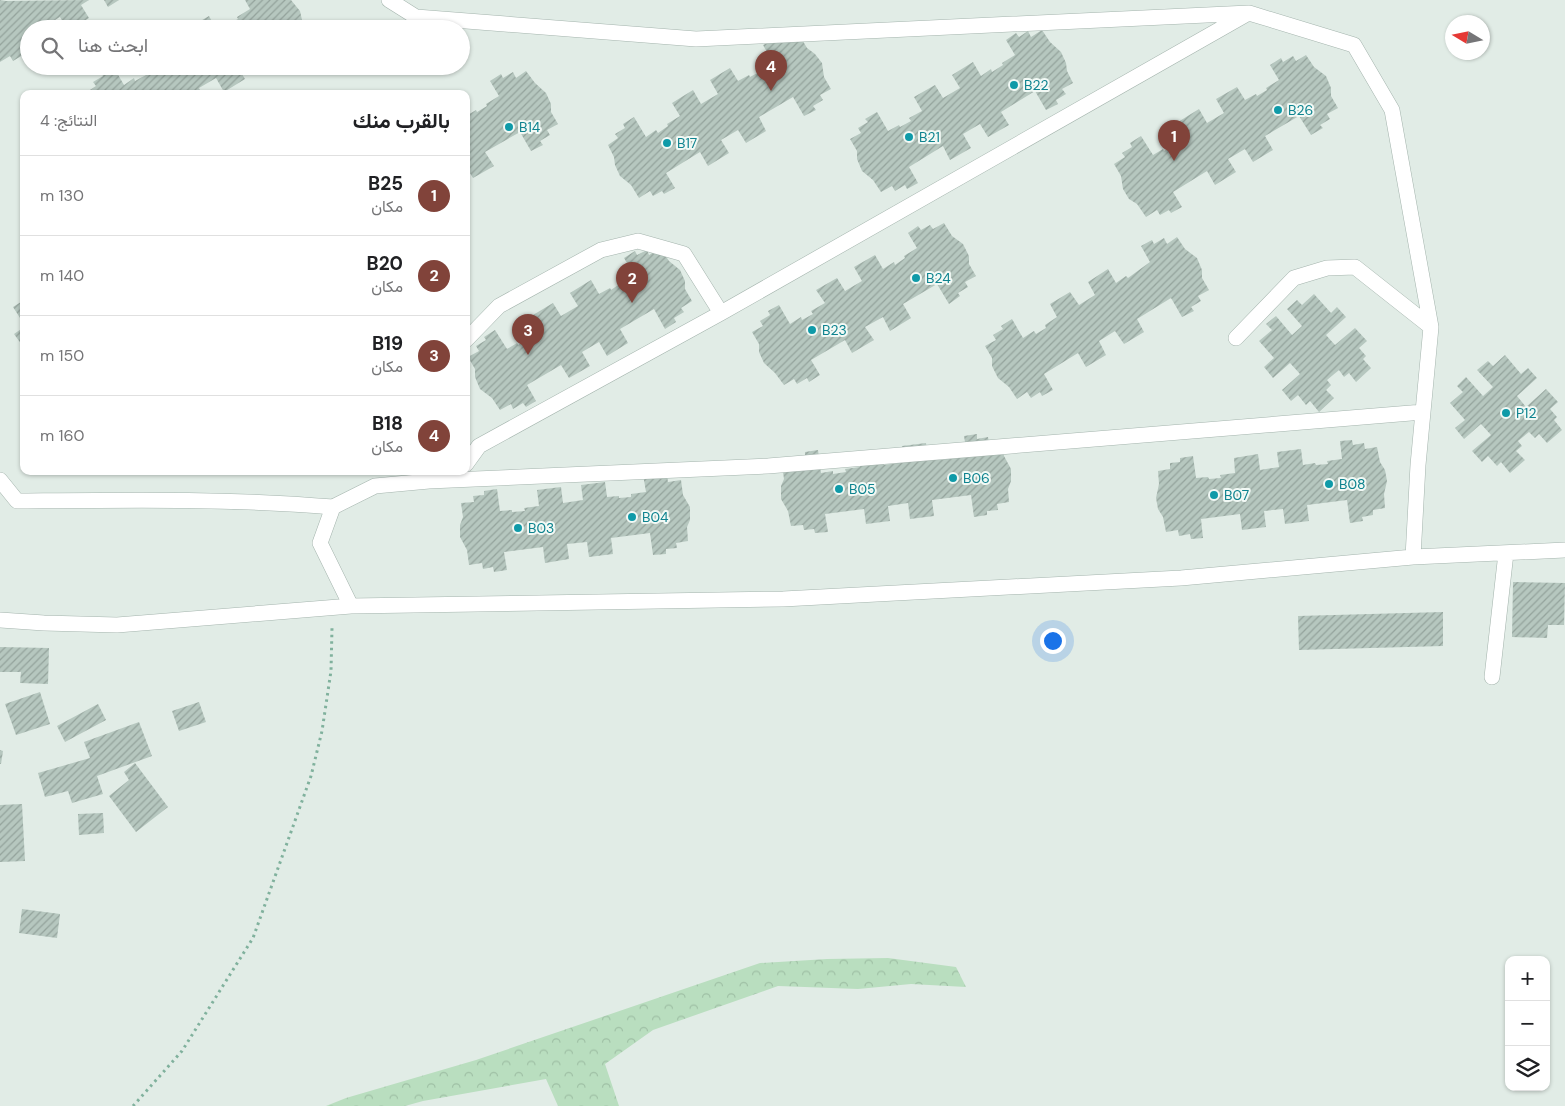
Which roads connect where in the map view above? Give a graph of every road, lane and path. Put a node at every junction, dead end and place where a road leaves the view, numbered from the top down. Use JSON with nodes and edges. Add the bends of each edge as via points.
{"nodes":[{"id":1,"x":389,"y":0,"type":"edge"},
{"id":2,"x":1249,"y":13,"type":"junction"},
{"id":3,"x":454,"y":20,"type":"edge"},
{"id":4,"x":470,"y":21,"type":"edge"},
{"id":5,"x":721,"y":313,"type":"junction"},
{"id":6,"x":1431,"y":327,"type":"junction"},
{"id":7,"x":470,"y":336,"type":"edge"},
{"id":8,"x":1236,"y":338,"type":"dead end"},
{"id":9,"x":1423,"y":412,"type":"junction"},
{"id":10,"x":470,"y":458,"type":"edge"},
{"id":11,"x":458,"y":476,"type":"edge"},
{"id":12,"x":375,"y":479,"type":"edge"},
{"id":13,"x":0,"y":480,"type":"edge"},
{"id":14,"x":332,"y":507,"type":"junction"},
{"id":15,"x":1565,"y":550,"type":"edge"},
{"id":16,"x":1506,"y":553,"type":"junction"},
{"id":17,"x":1413,"y":557,"type":"junction"},
{"id":18,"x":351,"y":606,"type":"junction"},
{"id":19,"x":332,"y":608,"type":"junction"},
{"id":20,"x":0,"y":620,"type":"edge"},
{"id":21,"x":1492,"y":677,"type":"dead end"},
{"id":22,"x":133,"y":1106,"type":"edge"}],
"edges":[{"from":1,"to":3,"type":"street","via":[[416,17]]},
{"from":2,"to":4,"type":"street","via":[[696,39]]},
{"from":2,"to":5,"type":"street"},
{"from":2,"to":6,"type":"street","via":[[1354,45],[1392,110]]},
{"from":5,"to":7,"type":"street","via":[[684,254],[638,241],[601,250],[499,306]]},
{"from":5,"to":10,"type":"street","via":[[479,446]]},
{"from":6,"to":8,"type":"street","via":[[1355,267],[1327,268],[1294,278]]},
{"from":6,"to":9,"type":"street"},
{"from":9,"to":11,"type":"street","via":[[768,466]]},
{"from":9,"to":17,"type":"street"},
{"from":11,"to":12,"type":"street"},
{"from":12,"to":14,"type":"street"},
{"from":13,"to":14,"type":"street","via":[[17,501],[153,500]]},
{"from":14,"to":18,"type":"street","via":[[320,543]]},
{"from":15,"to":16,"type":"street"},
{"from":16,"to":17,"type":"street"},
{"from":16,"to":21,"type":"street"},
{"from":17,"to":18,"type":"street","via":[[1181,578],[784,599]]},
{"from":18,"to":19,"type":"street"},
{"from":19,"to":20,"type":"street","via":[[117,625]]},
{"from":19,"to":22,"type":"path","via":[[331,671],[322,731],[311,776],[253,938],[182,1051]]}]}
